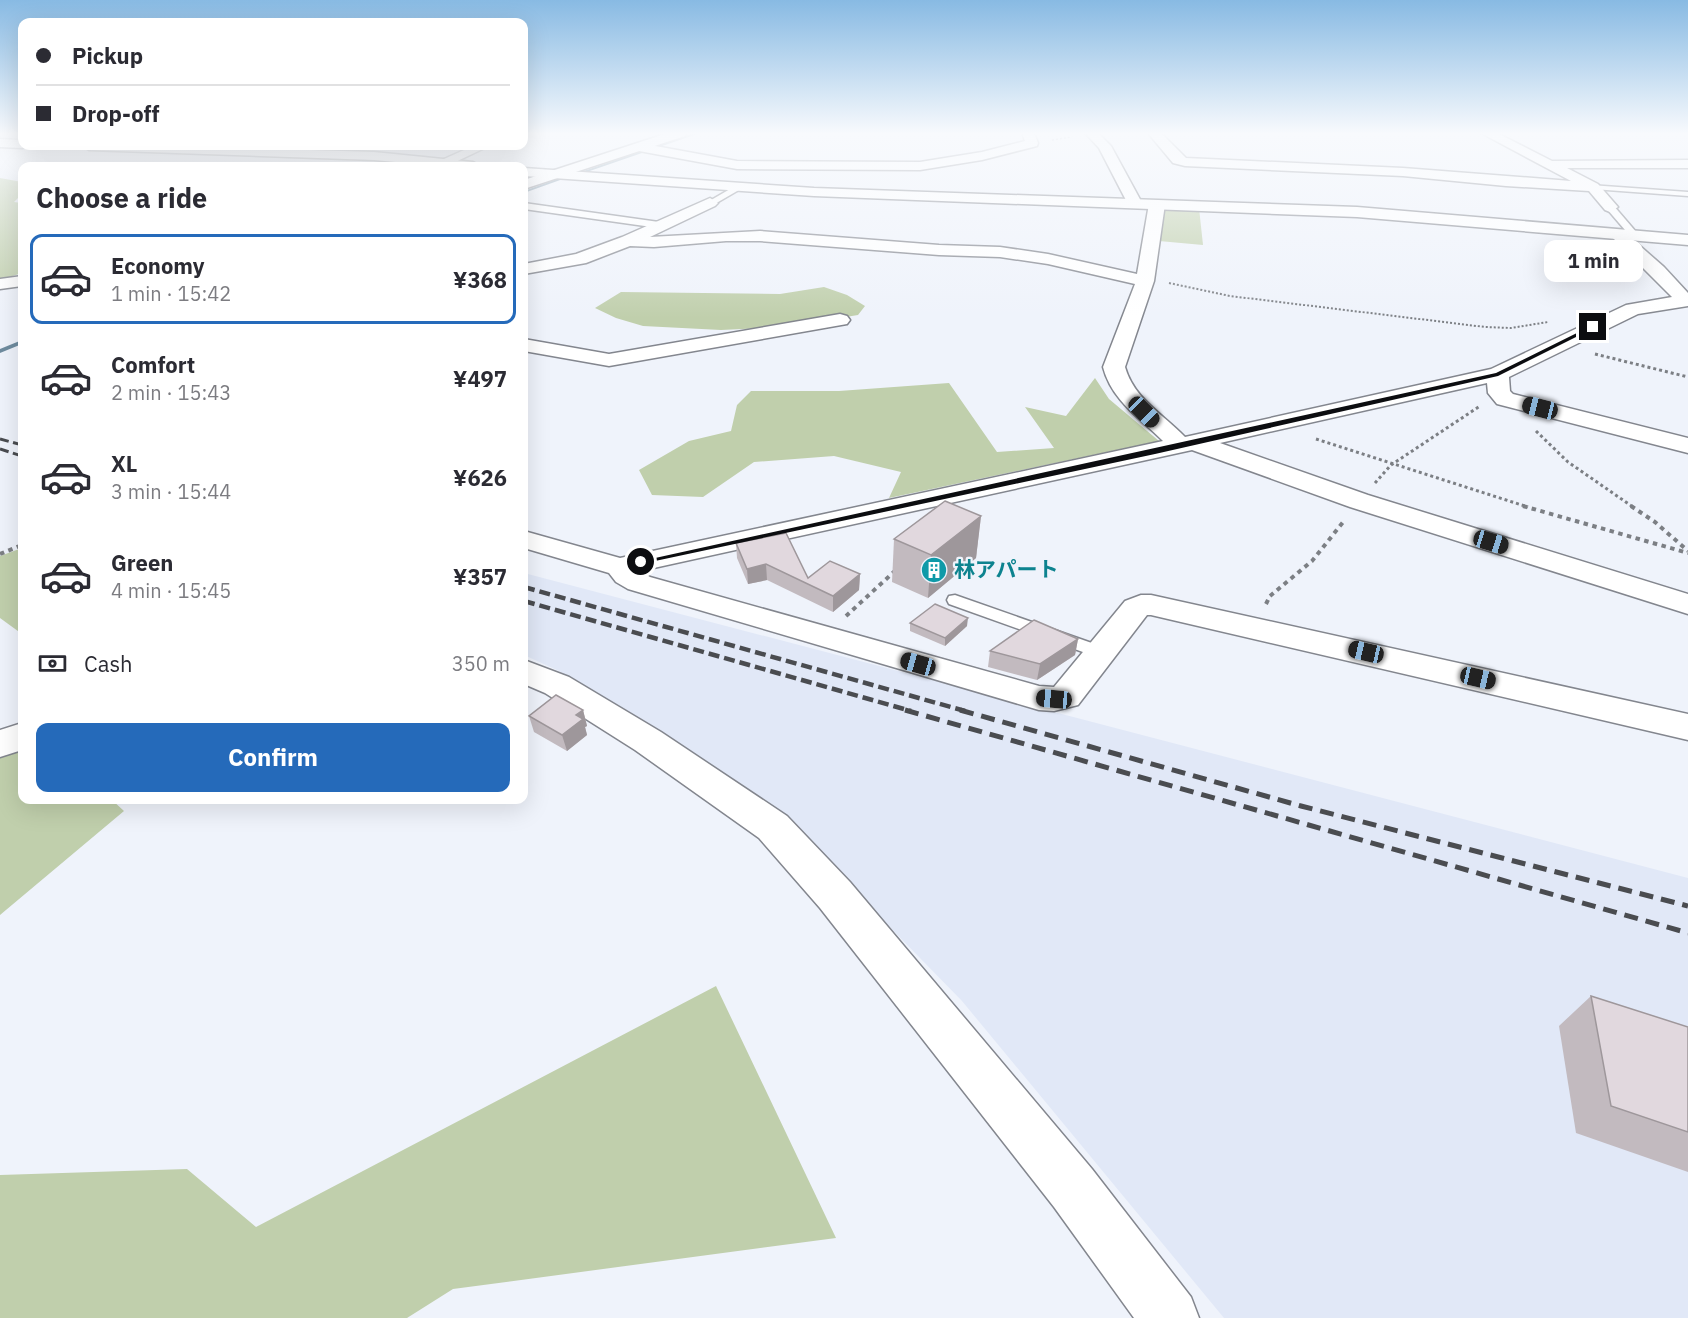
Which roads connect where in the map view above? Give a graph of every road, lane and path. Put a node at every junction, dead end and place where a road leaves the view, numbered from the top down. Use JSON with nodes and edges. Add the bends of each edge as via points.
{"nodes":[{"id":1,"x":726,"y":195,"type":"edge"},
{"id":2,"x":887,"y":195,"type":"edge"},
{"id":3,"x":1130,"y":195,"type":"edge"},
{"id":4,"x":1600,"y":195,"type":"edge"},
{"id":5,"x":710,"y":203,"type":"joint"},
{"id":6,"x":1134,"y":203,"type":"junction"},
{"id":7,"x":1157,"y":204,"type":"junction"},
{"id":8,"x":528,"y":207,"type":"edge"},
{"id":9,"x":1611,"y":207,"type":"joint"},
{"id":10,"x":659,"y":225,"type":"junction"},
{"id":11,"x":1626,"y":235,"type":"junction"},
{"id":12,"x":1688,"y":240,"type":"edge"},
{"id":13,"x":628,"y":241,"type":"junction"},
{"id":14,"x":528,"y":268,"type":"edge"},
{"id":15,"x":1146,"y":280,"type":"junction"},
{"id":16,"x":18,"y":282,"type":"edge"},
{"id":17,"x":0,"y":285,"type":"edge"},
{"id":18,"x":1611,"y":318,"type":"junction"},
{"id":19,"x":840,"y":320,"type":"dead end"},
{"id":20,"x":528,"y":346,"type":"edge"},
{"id":21,"x":1556,"y":346,"type":"junction"},
{"id":22,"x":1688,"y":377,"type":"edge"},
{"id":23,"x":1499,"y":385,"type":"junction"},
{"id":24,"x":1273,"y":423,"type":"junction"},
{"id":25,"x":1184,"y":444,"type":"junction"},
{"id":26,"x":1688,"y":446,"type":"edge"},
{"id":27,"x":528,"y":540,"type":"edge"},
{"id":28,"x":18,"y":547,"type":"edge"},
{"id":29,"x":1688,"y":552,"type":"edge"},
{"id":30,"x":0,"y":554,"type":"edge"},
{"id":31,"x":618,"y":567,"type":"junction"},
{"id":32,"x":899,"y":567,"type":"dead end"},
{"id":33,"x":955,"y":600,"type":"dead end"},
{"id":34,"x":1688,"y":604,"type":"edge"},
{"id":35,"x":824,"y":638,"type":"junction"},
{"id":36,"x":1100,"y":652,"type":"junction"},
{"id":37,"x":528,"y":673,"type":"edge"},
{"id":38,"x":1688,"y":727,"type":"edge"},
{"id":39,"x":18,"y":737,"type":"edge"},
{"id":40,"x":0,"y":744,"type":"edge"},
{"id":41,"x":1170,"y":1318,"type":"edge"}],
"edges":[{"from":1,"to":5,"type":"lane"},
{"from":2,"to":6,"type":"street"},
{"from":3,"to":6,"type":"street"},
{"from":4,"to":9,"type":"street"},
{"from":5,"to":10,"type":"street"},
{"from":6,"to":7,"type":"street"},
{"from":7,"to":11,"type":"street","via":[[1357,212]]},
{"from":7,"to":15,"type":"street"},
{"from":8,"to":10,"type":"lane"},
{"from":9,"to":11,"type":"lane"},
{"from":10,"to":13,"type":"street"},
{"from":11,"to":12,"type":"street"},
{"from":11,"to":18,"type":"street","via":[[1685,301],[1633,309]]},
{"from":13,"to":14,"type":"street","via":[[580,259]]},
{"from":13,"to":15,"type":"street","via":[[760,236],[1000,252]]},
{"from":15,"to":18,"type":"path","via":[[1230,296],[1485,327]]},
{"from":15,"to":25,"type":"street","via":[[1116,358],[1115,374],[1134,402]]},
{"from":16,"to":17,"type":"street"},
{"from":18,"to":21,"type":"street"},
{"from":19,"to":20,"type":"street","via":[[609,360]]},
{"from":21,"to":22,"type":"path"},
{"from":21,"to":23,"type":"street"},
{"from":23,"to":24,"type":"street"},
{"from":23,"to":26,"type":"street","via":[[1512,401]]},
{"from":23,"to":29,"type":"path","via":[[1503,402],[1568,462],[1655,522]]},
{"from":24,"to":25,"type":"street"},
{"from":24,"to":29,"type":"path","via":[[1505,501]]},
{"from":25,"to":31,"type":"street"},
{"from":25,"to":34,"type":"street"},
{"from":27,"to":31,"type":"street"},
{"from":28,"to":30,"type":"path"},
{"from":31,"to":35,"type":"street","via":[[639,583]]},
{"from":32,"to":35,"type":"path"},
{"from":33,"to":36,"type":"lane"},
{"from":35,"to":36,"type":"street","via":[[1054,699],[1066,696]]},
{"from":36,"to":38,"type":"street","via":[[1136,608],[1151,605]]},
{"from":37,"to":41,"type":"street","via":[[557,685],[648,741],[773,827],[835,895],[1073,1188]]},
{"from":39,"to":40,"type":"street"}]}
